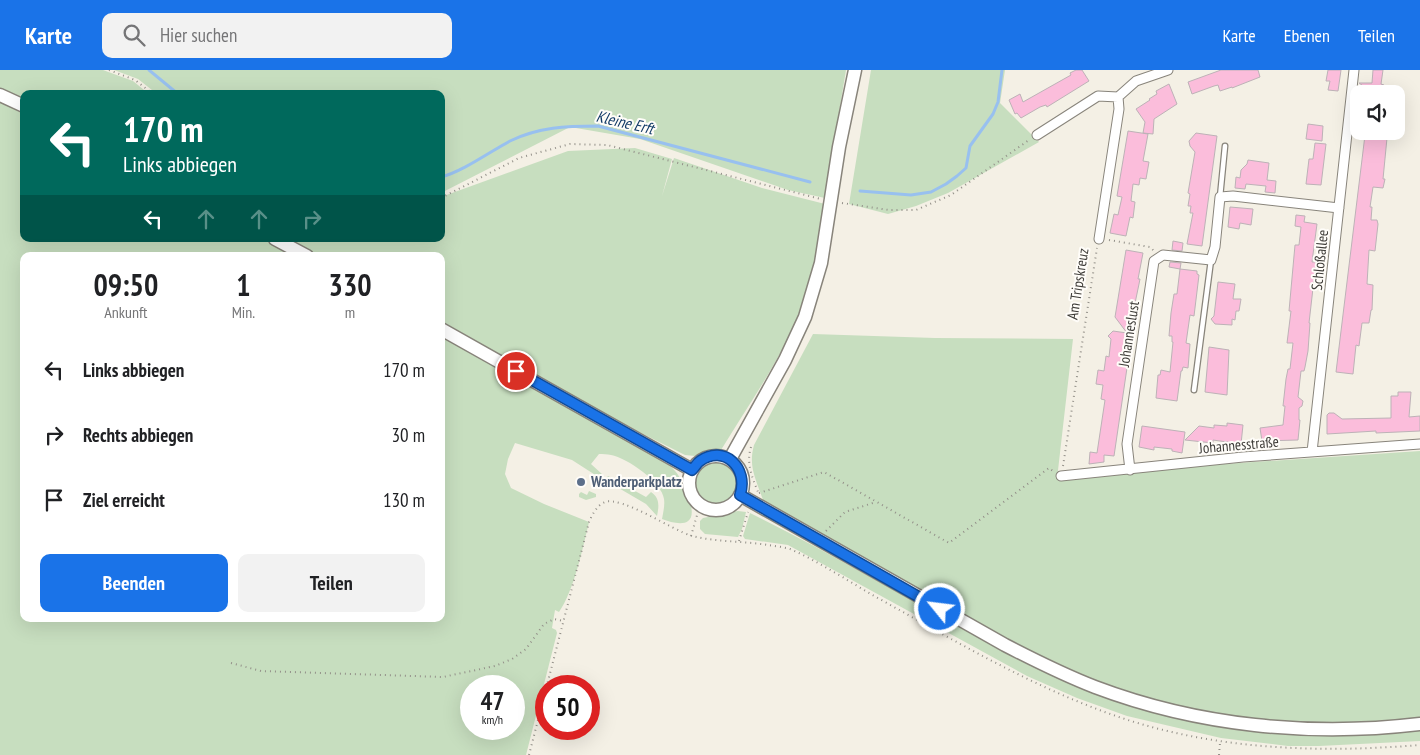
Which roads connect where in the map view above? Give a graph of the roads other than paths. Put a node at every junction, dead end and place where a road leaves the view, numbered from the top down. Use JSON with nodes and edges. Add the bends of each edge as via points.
{"nodes":[{"id":1,"x":855,"y":70,"type":"edge"},
{"id":2,"x":1168,"y":70,"type":"edge"},
{"id":3,"x":1354,"y":70,"type":"edge"},
{"id":4,"x":0,"y":95,"type":"edge"},
{"id":5,"x":1118,"y":97,"type":"junction"},
{"id":6,"x":20,"y":104,"type":"edge"},
{"id":7,"x":1037,"y":134,"type":"road end"},
{"id":8,"x":1225,"y":146,"type":"dead end"},
{"id":9,"x":1220,"y":198,"type":"junction"},
{"id":10,"x":1340,"y":208,"type":"junction"},
{"id":11,"x":1099,"y":239,"type":"road end"},
{"id":12,"x":281,"y":242,"type":"edge"},
{"id":13,"x":299,"y":252,"type":"edge"},
{"id":14,"x":1211,"y":260,"type":"junction"},
{"id":15,"x":445,"y":331,"type":"edge"},
{"id":16,"x":1194,"y":390,"type":"dead end"},
{"id":17,"x":1420,"y":444,"type":"edge"},
{"id":18,"x":1312,"y":452,"type":"junction"},
{"id":19,"x":730,"y":459,"type":"junction"},
{"id":20,"x":692,"y":470,"type":"junction"},
{"id":21,"x":1130,"y":470,"type":"junction"},
{"id":22,"x":1061,"y":476,"type":"road end"},
{"id":23,"x":740,"y":495,"type":"junction"},
{"id":24,"x":1420,"y":724,"type":"edge"}],
"edges":[{"from":1,"to":19,"type":"main road","via":[[839,147],[837,202],[805,317]]},
{"from":2,"to":5,"type":"street","via":[[1136,81]]},
{"from":3,"to":10,"type":"street","name":"Schloßallee"},
{"from":4,"to":6,"type":"main road"},
{"from":5,"to":7,"type":"street","via":[[1098,96]]},
{"from":5,"to":11,"type":"street","name":"Am Tripskreuz","via":[[1119,109]]},
{"from":8,"to":9,"type":"lane"},
{"from":9,"to":10,"type":"street","via":[[1234,196]]},
{"from":9,"to":14,"type":"street"},
{"from":10,"to":18,"type":"street","name":"Schloßallee"},
{"from":12,"to":13,"type":"main road"},
{"from":14,"to":16,"type":"lane"},
{"from":14,"to":21,"type":"street","name":"Johanneslust","via":[[1163,255],[1154,261],[1127,444]]},
{"from":15,"to":20,"type":"main road"},
{"from":17,"to":18,"type":"street","name":"Johannesstraße"},
{"from":18,"to":21,"type":"street","name":"Johannesstraße"},
{"from":19,"to":20,"type":"main road","via":[[712,456],[700,461]]},
{"from":19,"to":23,"type":"main road","via":[[742,477]]},
{"from":20,"to":23,"type":"main road","via":[[689,487],[700,505],[716,510],[726,508]]},
{"from":21,"to":22,"type":"street","name":"Johannesstraße"},
{"from":23,"to":24,"type":"main road","via":[[755,498],[1005,645],[1116,694],[1205,719],[1260,726],[1337,730]]}]}
